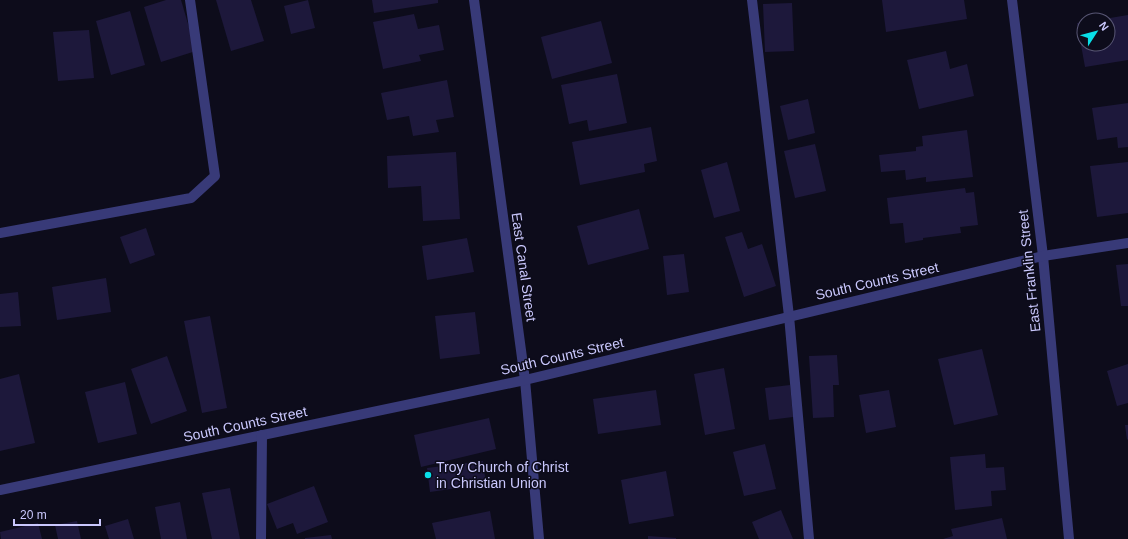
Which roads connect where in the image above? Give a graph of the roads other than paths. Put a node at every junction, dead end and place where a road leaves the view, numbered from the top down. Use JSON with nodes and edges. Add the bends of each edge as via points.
{"nodes":[{"id":1,"x":190,"y":0,"type":"edge"},
{"id":2,"x":474,"y":0,"type":"edge"},
{"id":3,"x":752,"y":0,"type":"edge"},
{"id":4,"x":1012,"y":0,"type":"edge"},
{"id":5,"x":0,"y":233,"type":"edge"},
{"id":6,"x":1128,"y":242,"type":"edge"},
{"id":7,"x":1043,"y":256,"type":"junction"},
{"id":8,"x":789,"y":316,"type":"junction"},
{"id":9,"x":524,"y":380,"type":"junction"},
{"id":10,"x":262,"y":435,"type":"junction"},
{"id":11,"x":0,"y":490,"type":"edge"},
{"id":12,"x":261,"y":539,"type":"edge"},
{"id":13,"x":539,"y":539,"type":"edge"},
{"id":14,"x":809,"y":539,"type":"edge"},
{"id":15,"x":1069,"y":539,"type":"edge"}],
"edges":[{"from":1,"to":5,"type":"street","via":[[215,176],[191,198]]},
{"from":2,"to":9,"type":"street","name":"East Canal Street"},
{"from":3,"to":8,"type":"street"},
{"from":4,"to":7,"type":"street","name":"East Franklin Street"},
{"from":6,"to":7,"type":"street","name":"South Counts Street"},
{"from":7,"to":8,"type":"street","name":"South Counts Street"},
{"from":7,"to":15,"type":"street","name":"East Franklin Street"},
{"from":8,"to":9,"type":"street","name":"South Counts Street"},
{"from":8,"to":14,"type":"street"},
{"from":9,"to":10,"type":"street","name":"South Counts Street"},
{"from":9,"to":13,"type":"street","name":"East Canal Street"},
{"from":10,"to":11,"type":"street","name":"South Counts Street"},
{"from":10,"to":12,"type":"street"}]}
